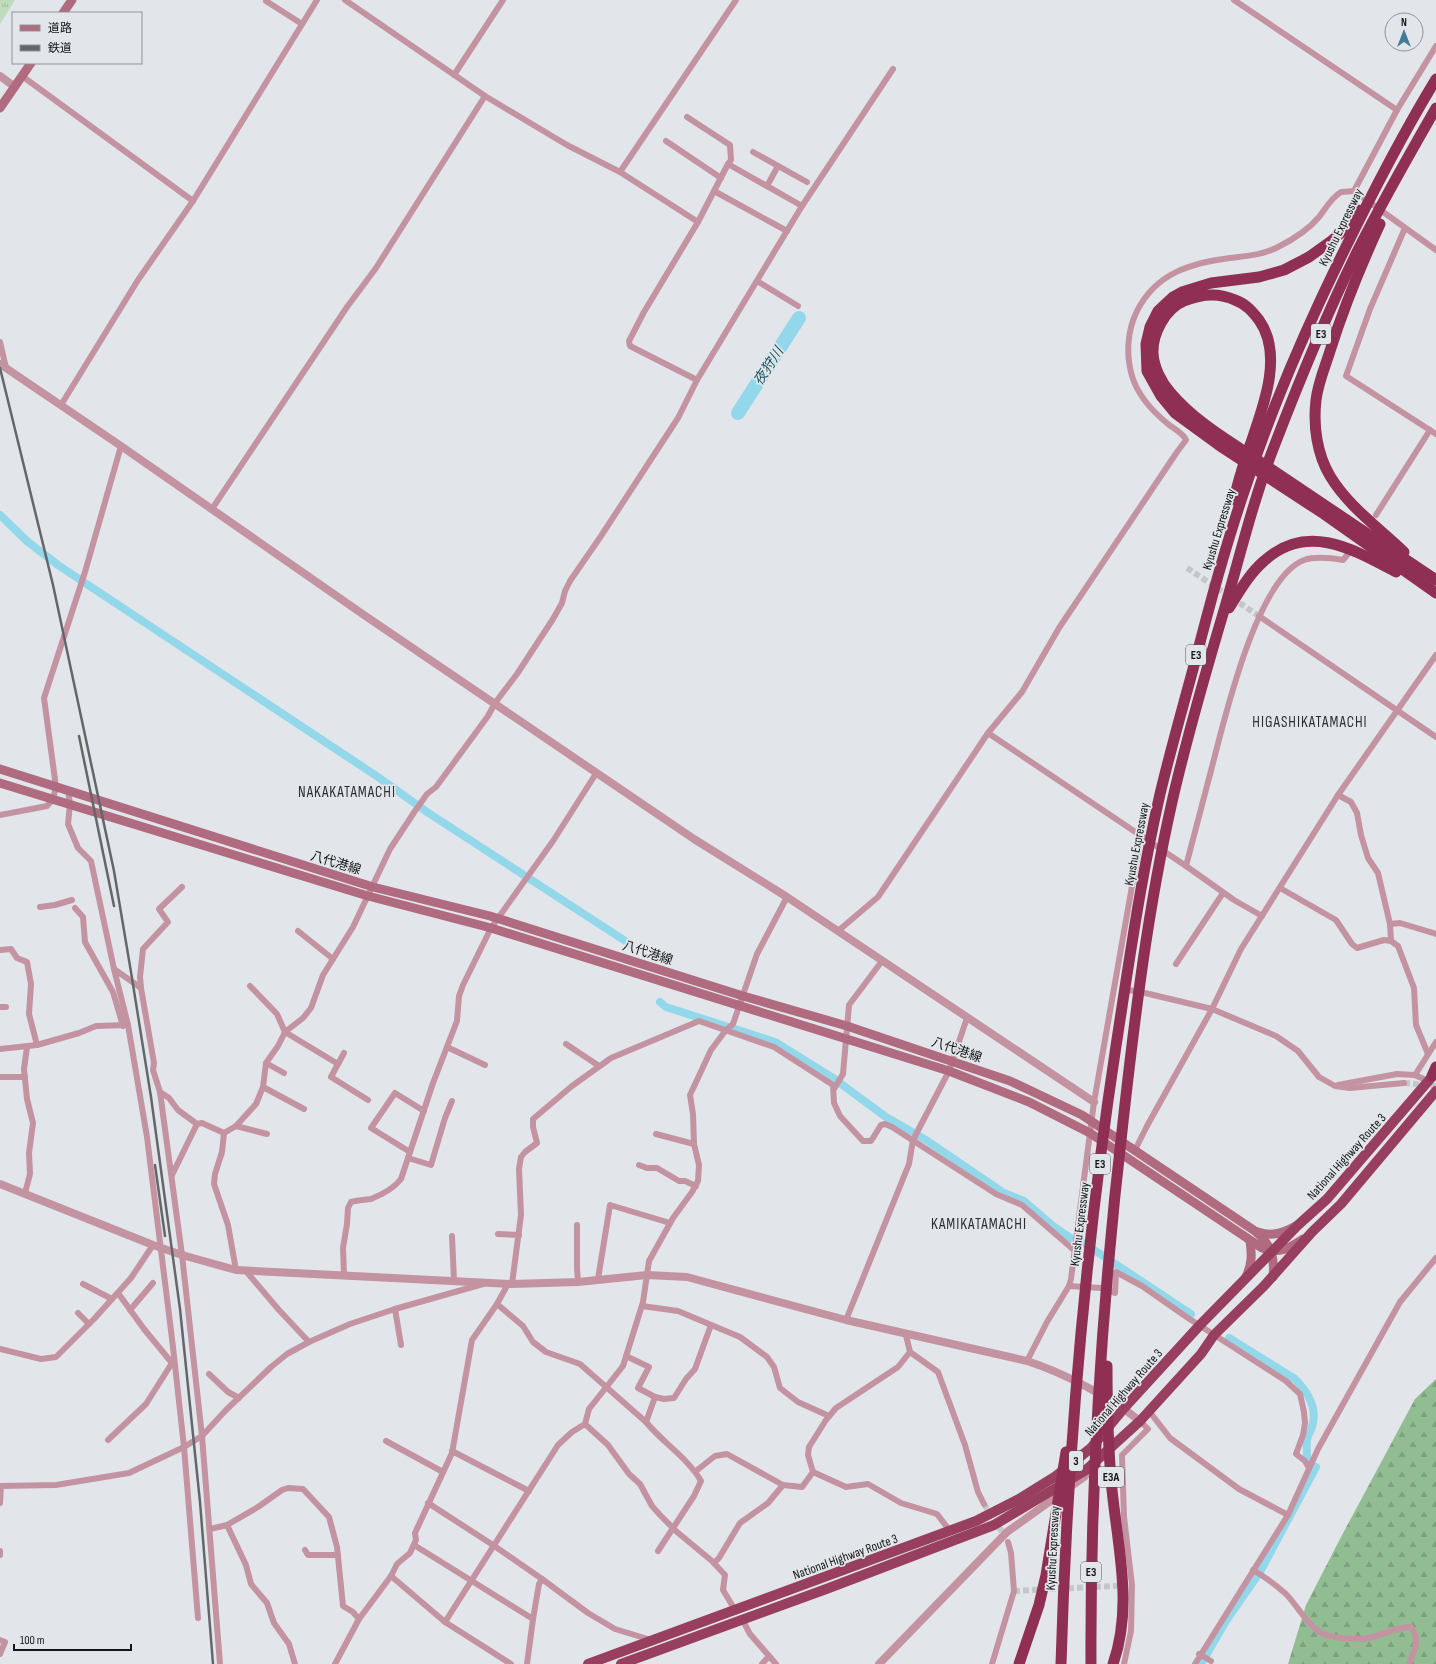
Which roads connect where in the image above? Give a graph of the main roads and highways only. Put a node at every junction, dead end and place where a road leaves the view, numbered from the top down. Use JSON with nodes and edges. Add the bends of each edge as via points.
{"nodes":[{"id":1,"x":72,"y":0,"type":"edge"},
{"id":2,"x":65,"y":12,"type":"edge"},
{"id":3,"x":30,"y":64,"type":"edge"},
{"id":4,"x":1436,"y":79,"type":"edge"},
{"id":5,"x":0,"y":108,"type":"edge"},
{"id":6,"x":1436,"y":108,"type":"edge"},
{"id":7,"x":1358,"y":216,"type":"junction"},
{"id":8,"x":1376,"y":224,"type":"junction"},
{"id":9,"x":1259,"y":435,"type":"junction"},
{"id":10,"x":1425,"y":573,"type":"junction"},
{"id":11,"x":1433,"y":587,"type":"edge"},
{"id":12,"x":1218,"y":629,"type":"junction"},
{"id":13,"x":0,"y":769,"type":"edge"},
{"id":14,"x":0,"y":783,"type":"edge"},
{"id":15,"x":741,"y":1000,"type":"junction"},
{"id":16,"x":1433,"y":1074,"type":"edge"},
{"id":17,"x":1436,"y":1092,"type":"edge"},
{"id":18,"x":1297,"y":1226,"type":"junction"},
{"id":19,"x":1255,"y":1231,"type":"junction"},
{"id":20,"x":1312,"y":1232,"type":"junction"},
{"id":21,"x":1250,"y":1241,"type":"junction"},
{"id":22,"x":1272,"y":1251,"type":"junction"},
{"id":23,"x":1273,"y":1277,"type":"junction"},
{"id":24,"x":1245,"y":1279,"type":"junction"},
{"id":25,"x":1106,"y":1289,"type":"junction"},
{"id":26,"x":1084,"y":1298,"type":"junction"},
{"id":27,"x":626,"y":1663,"type":"edge"},
{"id":28,"x":588,"y":1664,"type":"edge"},
{"id":29,"x":1019,"y":1664,"type":"edge"},
{"id":30,"x":1062,"y":1664,"type":"edge"},
{"id":31,"x":1091,"y":1664,"type":"edge"},
{"id":32,"x":1113,"y":1664,"type":"edge"}],
"edges":[{"from":1,"to":2,"type":"main road"},
{"from":3,"to":5,"type":"main road"},
{"from":4,"to":7,"type":"highway","name":"Kyushu Expressway","number":"E3"},
{"from":6,"to":8,"type":"highway"},
{"from":7,"to":9,"type":"highway","name":"Kyushu Expressway","number":"E3"},
{"from":7,"to":11,"type":"highway","via":[[1322,249],[1284,270],[1259,278],[1211,282],[1173,297],[1158,311],[1150,327],[1146,344],[1147,370],[1161,396],[1175,413],[1223,448]]},
{"from":8,"to":10,"type":"highway","via":[[1320,382],[1316,400],[1316,435],[1322,461],[1340,491]]},
{"from":8,"to":12,"type":"highway","name":"Kyushu Expressway","number":"E3","via":[[1359,249],[1334,302],[1274,447],[1258,490]]},
{"from":9,"to":10,"type":"highway","via":[[1271,356],[1263,326],[1248,307],[1228,296],[1210,294],[1179,303],[1160,325],[1153,353],[1157,371],[1168,391],[1186,410],[1215,431]]},
{"from":9,"to":26,"type":"highway","name":"Kyushu Expressway","number":"E3","via":[[1244,477],[1171,750],[1153,831],[1107,1103]]},
{"from":10,"to":11,"type":"highway"},
{"from":11,"to":12,"type":"highway","via":[[1360,553],[1331,543],[1304,542],[1289,545],[1263,562],[1238,593]]},
{"from":12,"to":25,"type":"highway","name":"Kyushu Expressway","number":"E3","via":[[1184,753],[1165,835],[1140,978],[1114,1194]]},
{"from":13,"to":15,"type":"main road","name":"八代港線","via":[[373,887],[498,919]]},
{"from":14,"to":15,"type":"main road","name":"八代港線","via":[[368,896],[491,928]]},
{"from":15,"to":19,"type":"main road","name":"八代港線","via":[[847,1026],[1010,1081],[1082,1115]]},
{"from":15,"to":21,"type":"main road","name":"八代港線","via":[[846,1038],[949,1071],[1029,1102],[1090,1133]]},
{"from":16,"to":18,"type":"highway","name":"National Highway Route 3","number":"3","via":[[1327,1199]]},
{"from":17,"to":20,"type":"highway","name":"National Highway Route 3","number":"3","via":[[1341,1204]]},
{"from":18,"to":19,"type":"main road","name":"八代港線","via":[[1267,1235]]},
{"from":18,"to":22,"type":"highway","name":"National Highway Route 3","number":"3"},
{"from":19,"to":22,"type":"main road","name":"八代港線","via":[[1264,1238]]},
{"from":20,"to":22,"type":"main road","via":[[1282,1251]]},
{"from":20,"to":23,"type":"highway","name":"National Highway Route 3","number":"3"},
{"from":21,"to":22,"type":"main road","name":"八代港線"},
{"from":21,"to":24,"type":"main road","via":[[1252,1255]]},
{"from":22,"to":23,"type":"main road"},
{"from":22,"to":24,"type":"highway","name":"National Highway Route 3","number":"3"},
{"from":23,"to":27,"type":"highway","name":"National Highway Route 3","number":"3","via":[[1214,1335],[1201,1354],[1137,1425],[1086,1470],[994,1525]]},
{"from":24,"to":28,"type":"highway","name":"National Highway Route 3","number":"3","via":[[1124,1408],[1091,1448],[1056,1476],[1019,1498],[976,1521]]},
{"from":25,"to":31,"type":"highway","name":"Kyushu Expressway","number":"E3","via":[[1094,1480]]},
{"from":25,"to":32,"type":"highway","number":"E3A","via":[[1108,1432],[1124,1605]]},
{"from":26,"to":29,"type":"highway","via":[[1077,1336],[1058,1508],[1039,1605]]},
{"from":26,"to":30,"type":"highway","name":"Kyushu Expressway","number":"E3","via":[[1069,1499]]}]}
